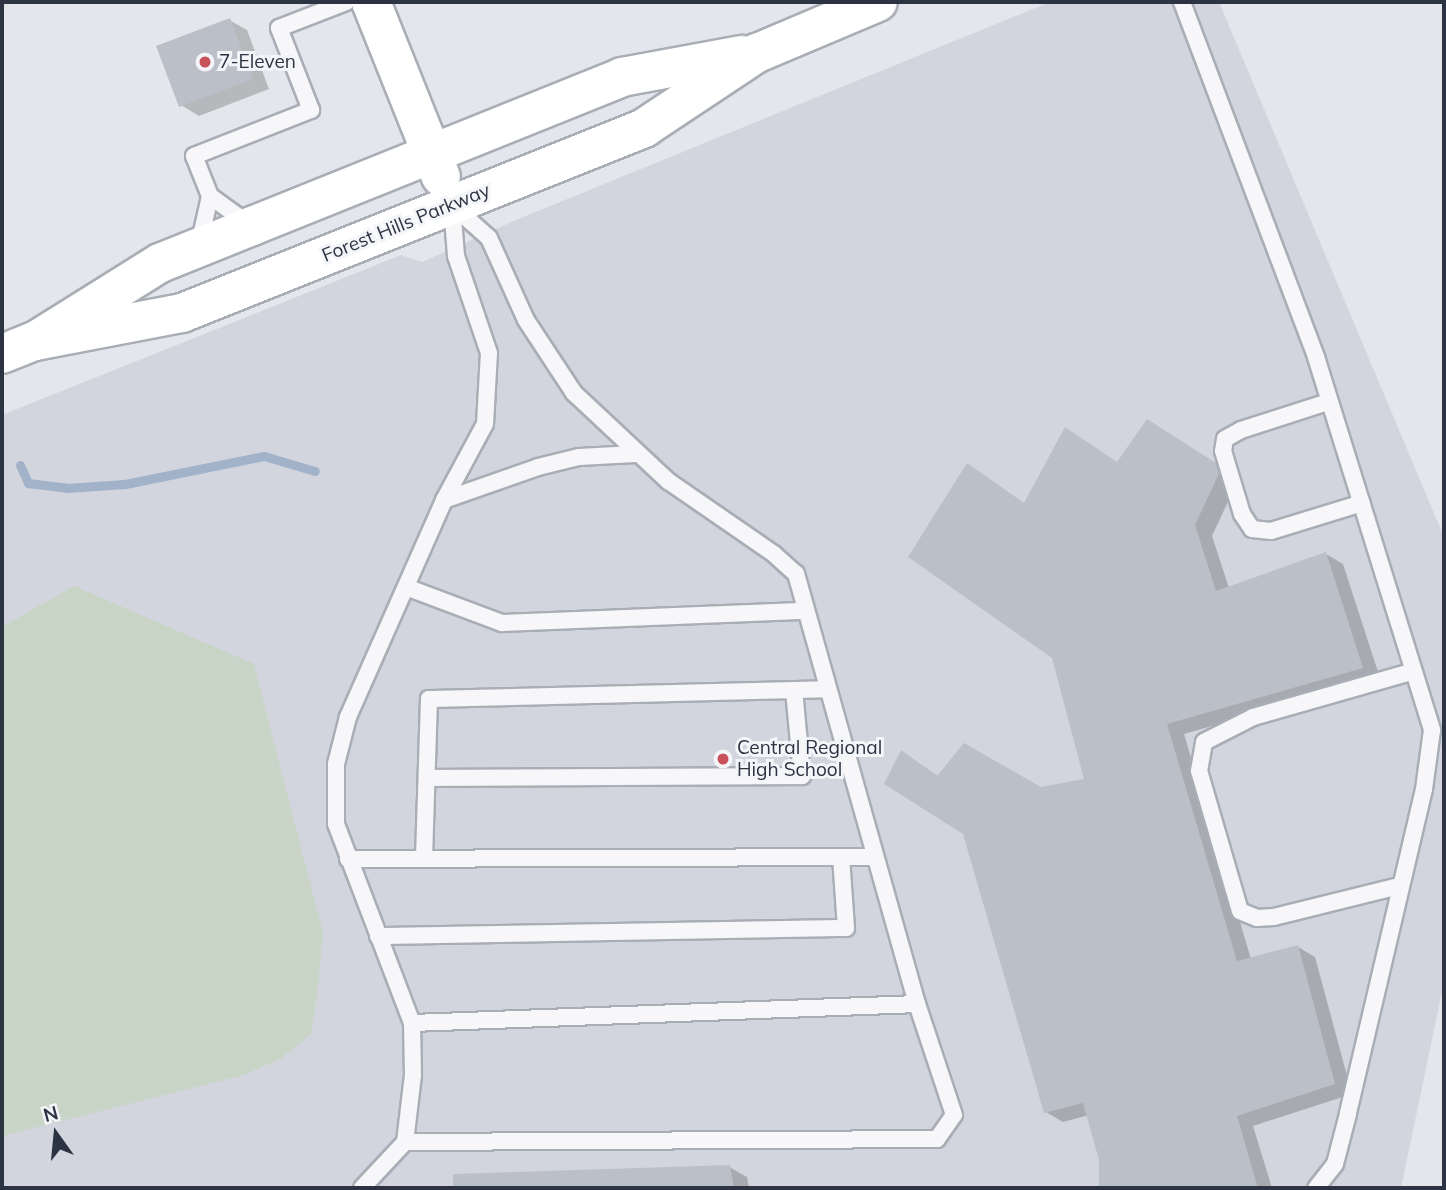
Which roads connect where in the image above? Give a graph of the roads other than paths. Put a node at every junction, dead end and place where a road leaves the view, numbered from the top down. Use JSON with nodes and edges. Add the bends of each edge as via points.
{"nodes":[{"id":1,"x":346,"y":2,"type":"edge"},
{"id":2,"x":371,"y":2,"type":"edge"},
{"id":3,"x":878,"y":2,"type":"edge"},
{"id":4,"x":1182,"y":2,"type":"edge"},
{"id":5,"x":757,"y":53,"type":"junction"},
{"id":6,"x":433,"y":154,"type":"junction"},
{"id":7,"x":210,"y":197,"type":"junction"},
{"id":8,"x":452,"y":205,"type":"junction"},
{"id":9,"x":252,"y":226,"type":"junction"},
{"id":10,"x":199,"y":248,"type":"junction"},
{"id":11,"x":18,"y":348,"type":"edge"},
{"id":12,"x":1328,"y":402,"type":"junction"},
{"id":13,"x":635,"y":454,"type":"junction"},
{"id":14,"x":444,"y":500,"type":"junction"},
{"id":15,"x":1362,"y":503,"type":"junction"},
{"id":16,"x":406,"y":587,"type":"junction"},
{"id":17,"x":806,"y":611,"type":"junction"},
{"id":18,"x":1414,"y":671,"type":"junction"},
{"id":19,"x":794,"y":690,"type":"junction"},
{"id":20,"x":828,"y":690,"type":"junction"},
{"id":21,"x":427,"y":778,"type":"junction"},
{"id":22,"x":841,"y":857,"type":"junction"},
{"id":23,"x":876,"y":857,"type":"junction"},
{"id":24,"x":424,"y":858,"type":"junction"},
{"id":25,"x":348,"y":859,"type":"junction"},
{"id":26,"x":1399,"y":886,"type":"junction"},
{"id":27,"x":378,"y":936,"type":"junction"},
{"id":28,"x":917,"y":1004,"type":"junction"},
{"id":29,"x":412,"y":1023,"type":"junction"},
{"id":30,"x":405,"y":1142,"type":"junction"},
{"id":31,"x":362,"y":1188,"type":"edge"},
{"id":32,"x":1316,"y":1188,"type":"edge"}],
"edges":[{"from":1,"to":7,"type":"lane","via":[[279,28],[311,110],[194,156]]},
{"from":2,"to":6,"type":"main road"},
{"from":3,"to":5,"type":"main road","name":"Forest Hills Parkway"},
{"from":4,"to":12,"type":"lane","via":[[1316,357]]},
{"from":5,"to":6,"type":"main road","name":"Forest Hills Parkway","via":[[621,77]]},
{"from":5,"to":8,"type":"main road","name":"Forest Hills Parkway","via":[[644,128]]},
{"from":6,"to":8,"type":"main road"},
{"from":6,"to":9,"type":"main road","name":"Forest Hills Parkway"},
{"from":7,"to":9,"type":"lane"},
{"from":7,"to":10,"type":"lane"},
{"from":8,"to":11,"type":"main road","name":"Forest Hills Parkway","via":[[182,313]]},
{"from":8,"to":13,"type":"lane","via":[[489,238],[526,320],[574,393]]},
{"from":8,"to":14,"type":"lane","via":[[456,256],[489,353],[485,424]]},
{"from":9,"to":10,"type":"main road","name":"Forest Hills Parkway"},
{"from":10,"to":11,"type":"main road","name":"Forest Hills Parkway","via":[[160,263]]},
{"from":12,"to":15,"type":"lane"},
{"from":12,"to":15,"type":"lane","via":[[1225,439],[1223,451],[1242,514],[1252,529],[1271,531]]},
{"from":13,"to":14,"type":"lane","via":[[579,457]]},
{"from":13,"to":17,"type":"lane","via":[[796,574]]},
{"from":14,"to":16,"type":"lane"},
{"from":15,"to":18,"type":"lane"},
{"from":16,"to":17,"type":"lane","via":[[502,623]]},
{"from":16,"to":25,"type":"lane","via":[[348,717],[335,764],[336,824]]},
{"from":17,"to":20,"type":"lane"},
{"from":18,"to":26,"type":"lane","via":[[1432,730],[1424,789]]},
{"from":18,"to":26,"type":"lane","via":[[1253,717],[1204,742],[1199,771],[1240,911],[1256,918],[1274,917]]},
{"from":19,"to":20,"type":"lane"},
{"from":19,"to":21,"type":"lane","via":[[429,699]]},
{"from":19,"to":21,"type":"lane","via":[[802,776]]},
{"from":20,"to":23,"type":"lane"},
{"from":21,"to":24,"type":"lane"},
{"from":22,"to":23,"type":"lane"},
{"from":22,"to":24,"type":"lane"},
{"from":22,"to":27,"type":"lane","via":[[846,928]]},
{"from":23,"to":28,"type":"lane"},
{"from":24,"to":25,"type":"lane"},
{"from":25,"to":27,"type":"lane"},
{"from":26,"to":32,"type":"lane","via":[[1335,1164]]},
{"from":27,"to":29,"type":"lane"},
{"from":28,"to":29,"type":"lane"},
{"from":28,"to":30,"type":"lane","via":[[954,1115],[937,1139]]},
{"from":29,"to":30,"type":"lane","via":[[413,1075]]},
{"from":30,"to":31,"type":"lane"}]}
